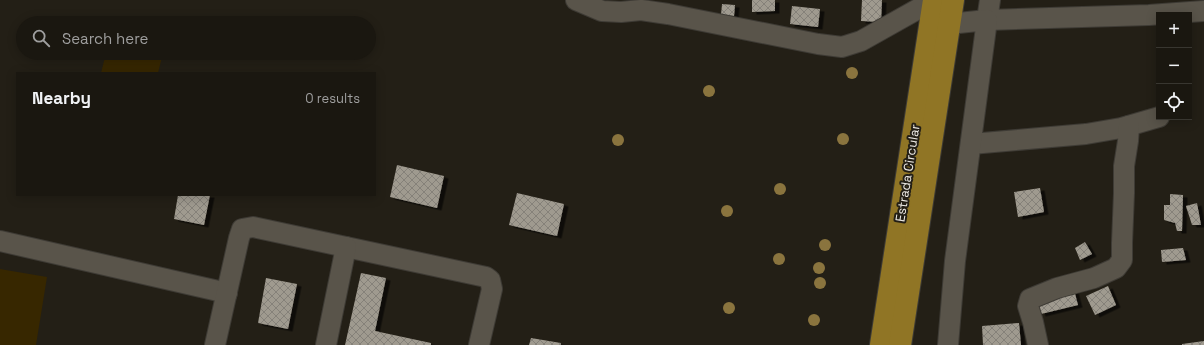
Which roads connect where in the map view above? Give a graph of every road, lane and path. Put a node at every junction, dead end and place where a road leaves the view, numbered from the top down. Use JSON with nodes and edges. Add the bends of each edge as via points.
{"nodes":[{"id":1,"x":576,"y":0,"type":"edge"},
{"id":2,"x":934,"y":0,"type":"edge"},
{"id":3,"x":953,"y":0,"type":"edge"},
{"id":4,"x":990,"y":0,"type":"edge"},
{"id":5,"x":1204,"y":11,"type":"edge"},
{"id":6,"x":987,"y":20,"type":"junction"},
{"id":7,"x":949,"y":24,"type":"junction"},
{"id":8,"x":1156,"y":118,"type":"edge"},
{"id":9,"x":1129,"y":126,"type":"junction"},
{"id":10,"x":971,"y":144,"type":"junction"},
{"id":11,"x":0,"y":241,"type":"edge"},
{"id":12,"x":346,"y":247,"type":"junction"},
{"id":13,"x":227,"y":293,"type":"junction"},
{"id":14,"x":215,"y":345,"type":"edge"},
{"id":15,"x":326,"y":345,"type":"edge"},
{"id":16,"x":479,"y":345,"type":"edge"},
{"id":17,"x":881,"y":345,"type":"edge"},
{"id":18,"x":900,"y":345,"type":"edge"},
{"id":19,"x":948,"y":345,"type":"edge"},
{"id":20,"x":1038,"y":345,"type":"edge"}],
"edges":[{"from":1,"to":2,"type":"street","via":[[602,10],[641,10],[668,14],[842,47],[861,41]]},
{"from":2,"to":17,"type":"main road","name":"Estrada Circular"},
{"from":3,"to":7,"type":"main road","name":"Estrada Circular"},
{"from":4,"to":6,"type":"street"},
{"from":5,"to":6,"type":"street","via":[[1149,16]]},
{"from":6,"to":7,"type":"street"},
{"from":6,"to":10,"type":"street"},
{"from":7,"to":18,"type":"main road","name":"Estrada Circular"},
{"from":8,"to":9,"type":"street"},
{"from":9,"to":10,"type":"street","via":[[1086,134]]},
{"from":9,"to":20,"type":"street","via":[[1124,166],[1122,260],[1116,268],[1094,278],[1057,288],[1030,299],[1028,306]]},
{"from":10,"to":19,"type":"street","via":[[955,261]]},
{"from":11,"to":13,"type":"street"},
{"from":12,"to":13,"type":"street","via":[[253,227],[242,229]]},
{"from":12,"to":15,"type":"street"},
{"from":12,"to":16,"type":"street","via":[[486,277],[490,280],[492,289]]},
{"from":13,"to":14,"type":"street"}]}
